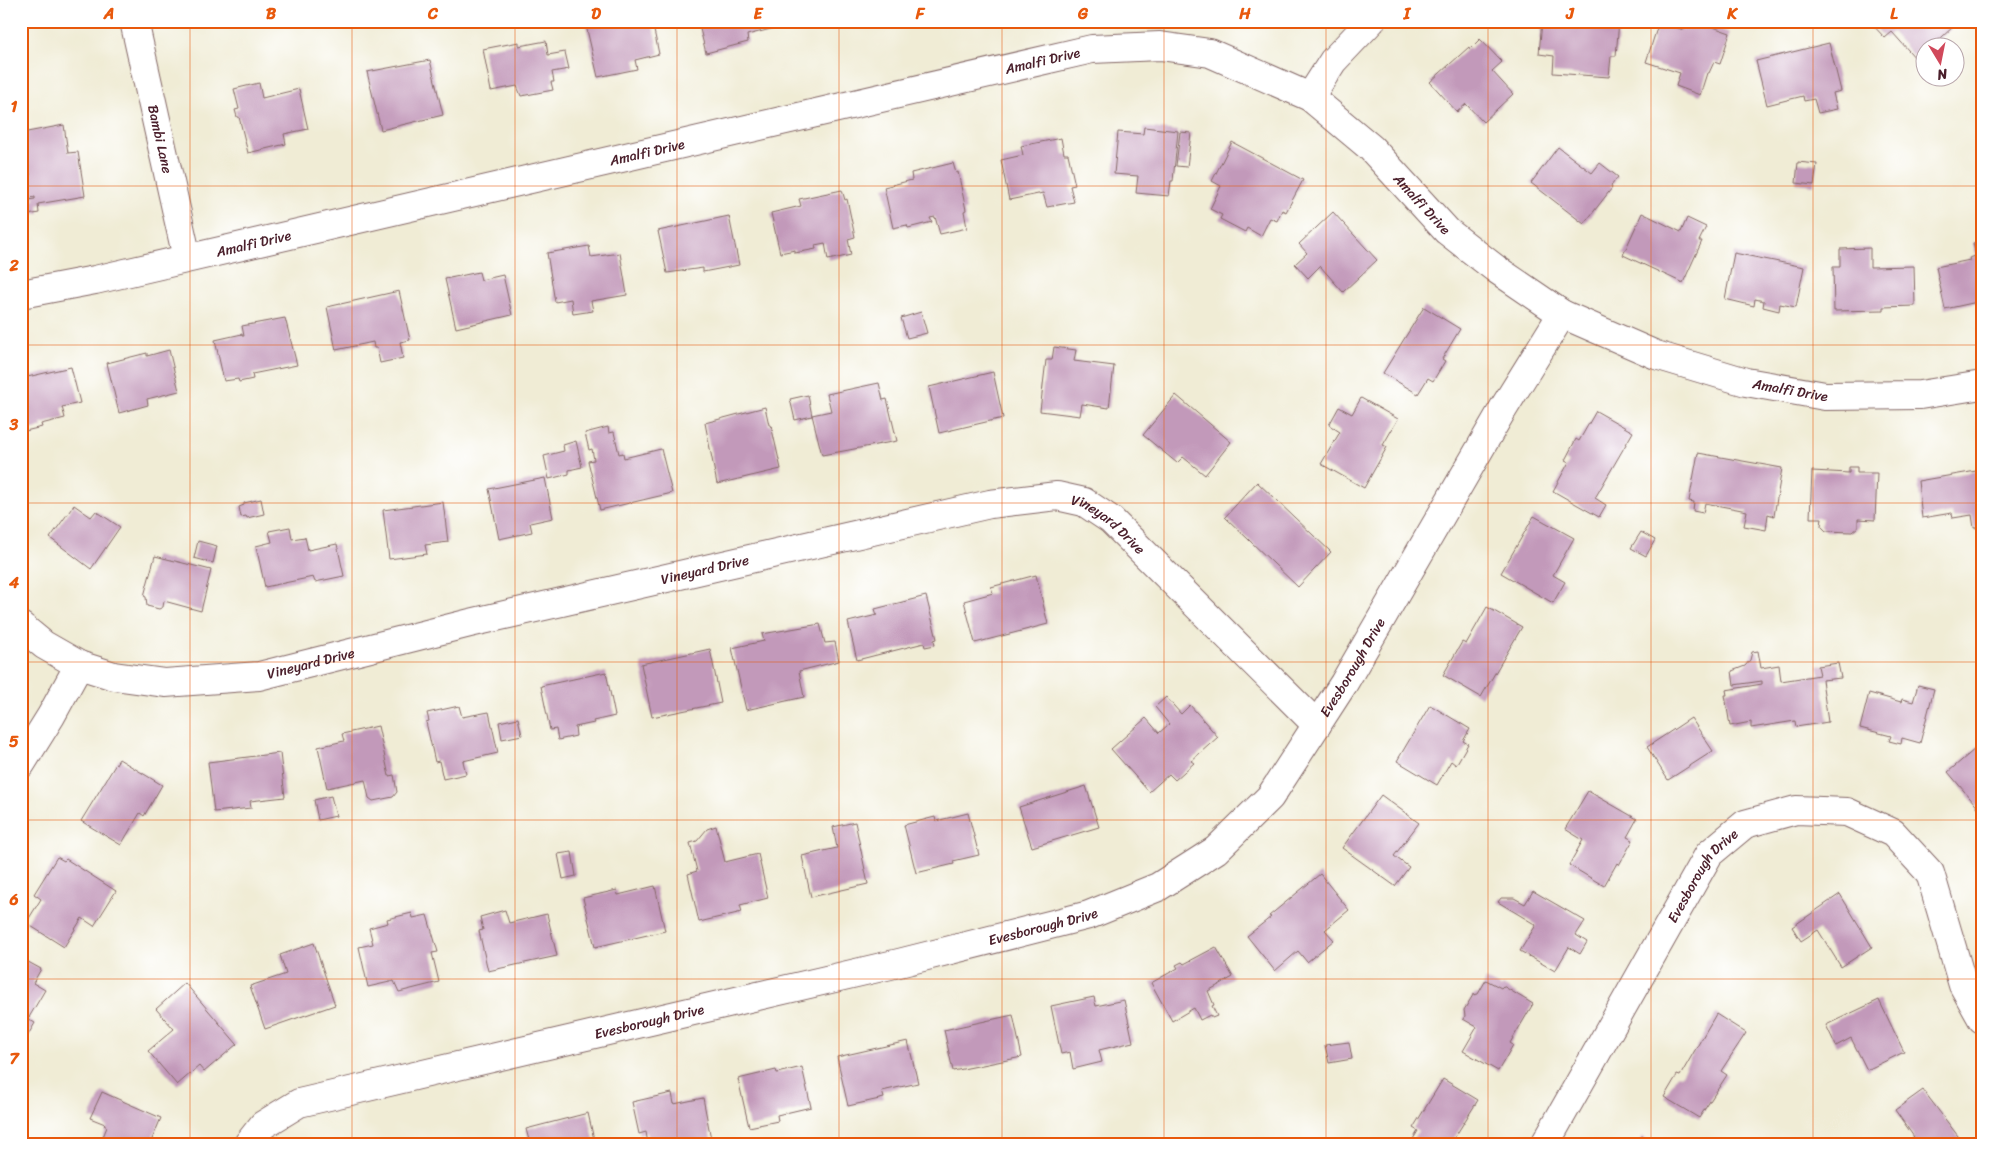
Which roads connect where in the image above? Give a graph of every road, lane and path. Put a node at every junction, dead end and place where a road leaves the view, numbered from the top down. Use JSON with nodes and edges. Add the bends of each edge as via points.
{"nodes":[{"id":1,"x":134,"y":21,"type":"edge"},
{"id":2,"x":1371,"y":21,"type":"edge"},
{"id":3,"x":1310,"y":98,"type":"junction"},
{"id":4,"x":187,"y":258,"type":"junction"},
{"id":5,"x":21,"y":294,"type":"edge"},
{"id":6,"x":1562,"y":314,"type":"junction"},
{"id":7,"x":1982,"y":385,"type":"edge"},
{"id":8,"x":21,"y":626,"type":"edge"},
{"id":9,"x":79,"y":665,"type":"junction"},
{"id":10,"x":1317,"y":725,"type":"junction"},
{"id":11,"x":21,"y":764,"type":"edge"},
{"id":12,"x":1982,"y":1019,"type":"edge"},
{"id":13,"x":248,"y":1144,"type":"edge"},
{"id":14,"x":1545,"y":1144,"type":"edge"}],
"edges":[{"from":1,"to":4,"type":"street","name":"Bambi Lane"},
{"from":2,"to":3,"type":"street","via":[[1333,61]]},
{"from":3,"to":4,"type":"street","name":"Amalfi Drive","via":[[1210,53],[1160,46],[1092,49]]},
{"from":3,"to":6,"type":"street","name":"Amalfi Drive","via":[[1372,148],[1447,231]]},
{"from":4,"to":5,"type":"street","name":"Amalfi Drive"},
{"from":6,"to":7,"type":"street","name":"Amalfi Drive","via":[[1656,355],[1746,382],[1825,396],[1920,395]]},
{"from":6,"to":10,"type":"street","name":"Evesborough Drive"},
{"from":8,"to":9,"type":"street","name":"Vineyard Drive","via":[[44,645]]},
{"from":9,"to":10,"type":"street","name":"Vineyard Drive","via":[[114,676],[165,683],[259,676],[470,623],[981,506],[1057,496],[1084,502],[1111,520]]},
{"from":9,"to":11,"type":"street"},
{"from":10,"to":13,"type":"street","name":"Evesborough Drive","via":[[1270,796],[1216,850],[1158,887],[1089,915],[899,963],[299,1103],[263,1125]]},
{"from":12,"to":14,"type":"street","name":"Evesborough Drive","via":[[1963,985],[1930,873],[1893,833],[1848,812],[1796,810],[1745,824],[1709,854]]}]}
